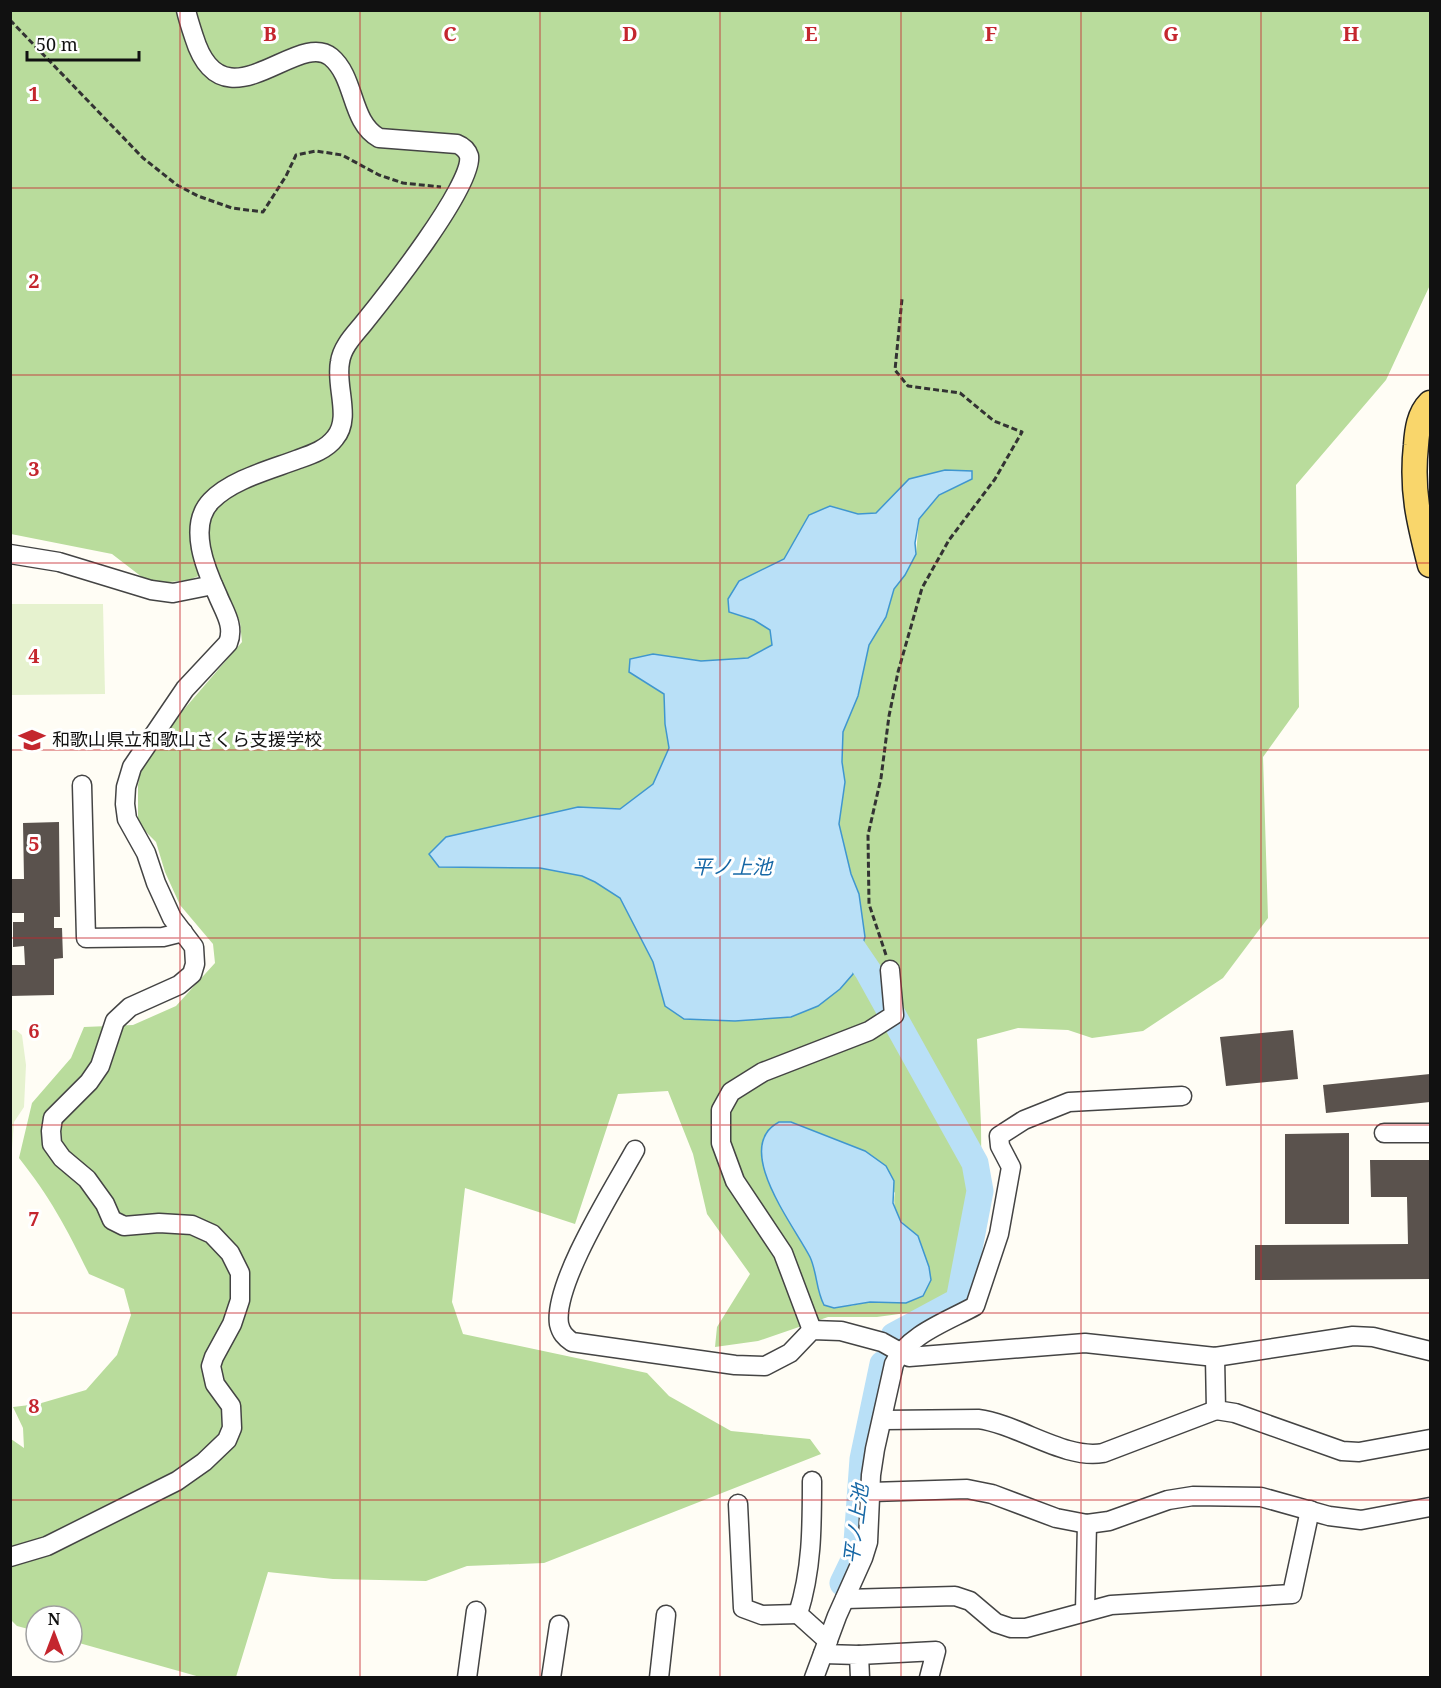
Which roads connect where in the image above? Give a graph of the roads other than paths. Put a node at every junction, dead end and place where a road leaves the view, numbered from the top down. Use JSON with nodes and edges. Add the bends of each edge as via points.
{"nodes":[{"id":1,"x":186,"y":10,"type":"edge"},
{"id":2,"x":1431,"y":402,"type":"edge"},
{"id":3,"x":10,"y":554,"type":"edge"},
{"id":4,"x":1431,"y":565,"type":"edge"},
{"id":5,"x":213,"y":585,"type":"junction"},
{"id":6,"x":82,"y":785,"type":"dead end"},
{"id":7,"x":183,"y":932,"type":"junction"},
{"id":8,"x":890,"y":970,"type":"road end"},
{"id":9,"x":1182,"y":1096,"type":"dead end"},
{"id":10,"x":1384,"y":1133,"type":"dead end"},
{"id":11,"x":1431,"y":1134,"type":"edge"},
{"id":12,"x":635,"y":1150,"type":"dead end"},
{"id":13,"x":812,"y":1330,"type":"junction"},
{"id":14,"x":1431,"y":1351,"type":"edge"},
{"id":15,"x":900,"y":1352,"type":"junction"},
{"id":16,"x":1215,"y":1357,"type":"junction"},
{"id":17,"x":1216,"y":1410,"type":"junction"},
{"id":18,"x":883,"y":1420,"type":"junction"},
{"id":19,"x":1431,"y":1439,"type":"edge"},
{"id":20,"x":812,"y":1481,"type":"dead end"},
{"id":21,"x":871,"y":1492,"type":"junction"},
{"id":22,"x":738,"y":1504,"type":"dead end"},
{"id":23,"x":1431,"y":1507,"type":"edge"},
{"id":24,"x":1310,"y":1510,"type":"junction"},
{"id":25,"x":1087,"y":1524,"type":"junction"},
{"id":26,"x":10,"y":1557,"type":"edge"},
{"id":27,"x":845,"y":1599,"type":"junction"},
{"id":28,"x":476,"y":1611,"type":"dead end"},
{"id":29,"x":1085,"y":1611,"type":"junction"},
{"id":30,"x":666,"y":1615,"type":"dead end"},
{"id":31,"x":805,"y":1620,"type":"junction"},
{"id":32,"x":559,"y":1625,"type":"dead end"},
{"id":33,"x":825,"y":1648,"type":"junction"},
{"id":34,"x":859,"y":1655,"type":"junction"},
{"id":35,"x":467,"y":1677,"type":"edge"},
{"id":36,"x":551,"y":1677,"type":"edge"},
{"id":37,"x":659,"y":1677,"type":"edge"},
{"id":38,"x":814,"y":1677,"type":"edge"},
{"id":39,"x":860,"y":1677,"type":"edge"},
{"id":40,"x":929,"y":1677,"type":"edge"}],
"edges":[{"from":1,"to":5,"type":"street","via":[[198,50],[218,75],[249,76],[304,55],[330,56],[343,73],[371,134],[379,138],[457,144],[469,156],[460,189],[399,280],[347,345],[340,362],[341,428],[335,439],[317,453],[239,482],[210,502],[199,535]]},
{"from":2,"to":4,"type":"main road","via":[[1423,410],[1413,475],[1419,521]]},
{"from":3,"to":5,"type":"street","via":[[59,562],[151,590],[173,593]]},
{"from":5,"to":7,"type":"street","via":[[229,621],[228,643],[185,689],[132,766],[126,787],[128,819],[172,918]]},
{"from":6,"to":7,"type":"street","via":[[86,938],[163,937]]},
{"from":7,"to":26,"type":"street","via":[[194,947],[192,974],[179,985],[130,1007],[115,1021],[100,1066],[53,1118],[52,1144],[87,1179],[112,1220],[124,1226],[192,1225],[212,1234],[230,1253],[240,1273],[240,1300],[211,1366],[215,1384],[231,1406],[232,1428],[227,1440],[177,1481],[46,1546]]},
{"from":8,"to":13,"type":"street","via":[[894,1015],[869,1031],[763,1072],[731,1092],[721,1110],[721,1143],[735,1181],[783,1253]]},
{"from":9,"to":15,"type":"street","via":[[1069,1102],[1024,1120],[999,1136],[1011,1167],[999,1234],[975,1306],[925,1333]]},
{"from":10,"to":11,"type":"street"},
{"from":12,"to":13,"type":"street","via":[[576,1258],[561,1298],[559,1323],[563,1335],[572,1342],[765,1366],[790,1353]]},
{"from":13,"to":15,"type":"street","via":[[841,1331],[882,1342]]},
{"from":14,"to":16,"type":"street","via":[[1353,1336]]},
{"from":15,"to":16,"type":"street","via":[[909,1357],[1085,1343]]},
{"from":15,"to":18,"type":"street"},
{"from":16,"to":17,"type":"street"},
{"from":17,"to":18,"type":"street","via":[[1090,1455],[993,1421]]},
{"from":17,"to":19,"type":"street","via":[[1235,1413],[1342,1451],[1359,1452]]},
{"from":18,"to":21,"type":"street","via":[[875,1449]]},
{"from":20,"to":31,"type":"street","via":[[812,1542]]},
{"from":21,"to":25,"type":"street","via":[[967,1489]]},
{"from":21,"to":27,"type":"street","via":[[868,1542]]},
{"from":22,"to":31,"type":"street","via":[[743,1608],[762,1615]]},
{"from":23,"to":24,"type":"street","via":[[1361,1520]]},
{"from":24,"to":25,"type":"street","via":[[1261,1497],[1193,1496]]},
{"from":24,"to":29,"type":"street","via":[[1292,1594],[1111,1605]]},
{"from":25,"to":29,"type":"street"},
{"from":27,"to":29,"type":"street","via":[[955,1596],[970,1601],[996,1623],[1011,1628],[1026,1628]]},
{"from":27,"to":33,"type":"street"},
{"from":28,"to":35,"type":"street"},
{"from":30,"to":37,"type":"street"},
{"from":31,"to":33,"type":"street"},
{"from":32,"to":36,"type":"street"},
{"from":33,"to":34,"type":"street"},
{"from":33,"to":38,"type":"street"},
{"from":34,"to":39,"type":"street"},
{"from":34,"to":40,"type":"street","via":[[936,1651]]}]}
